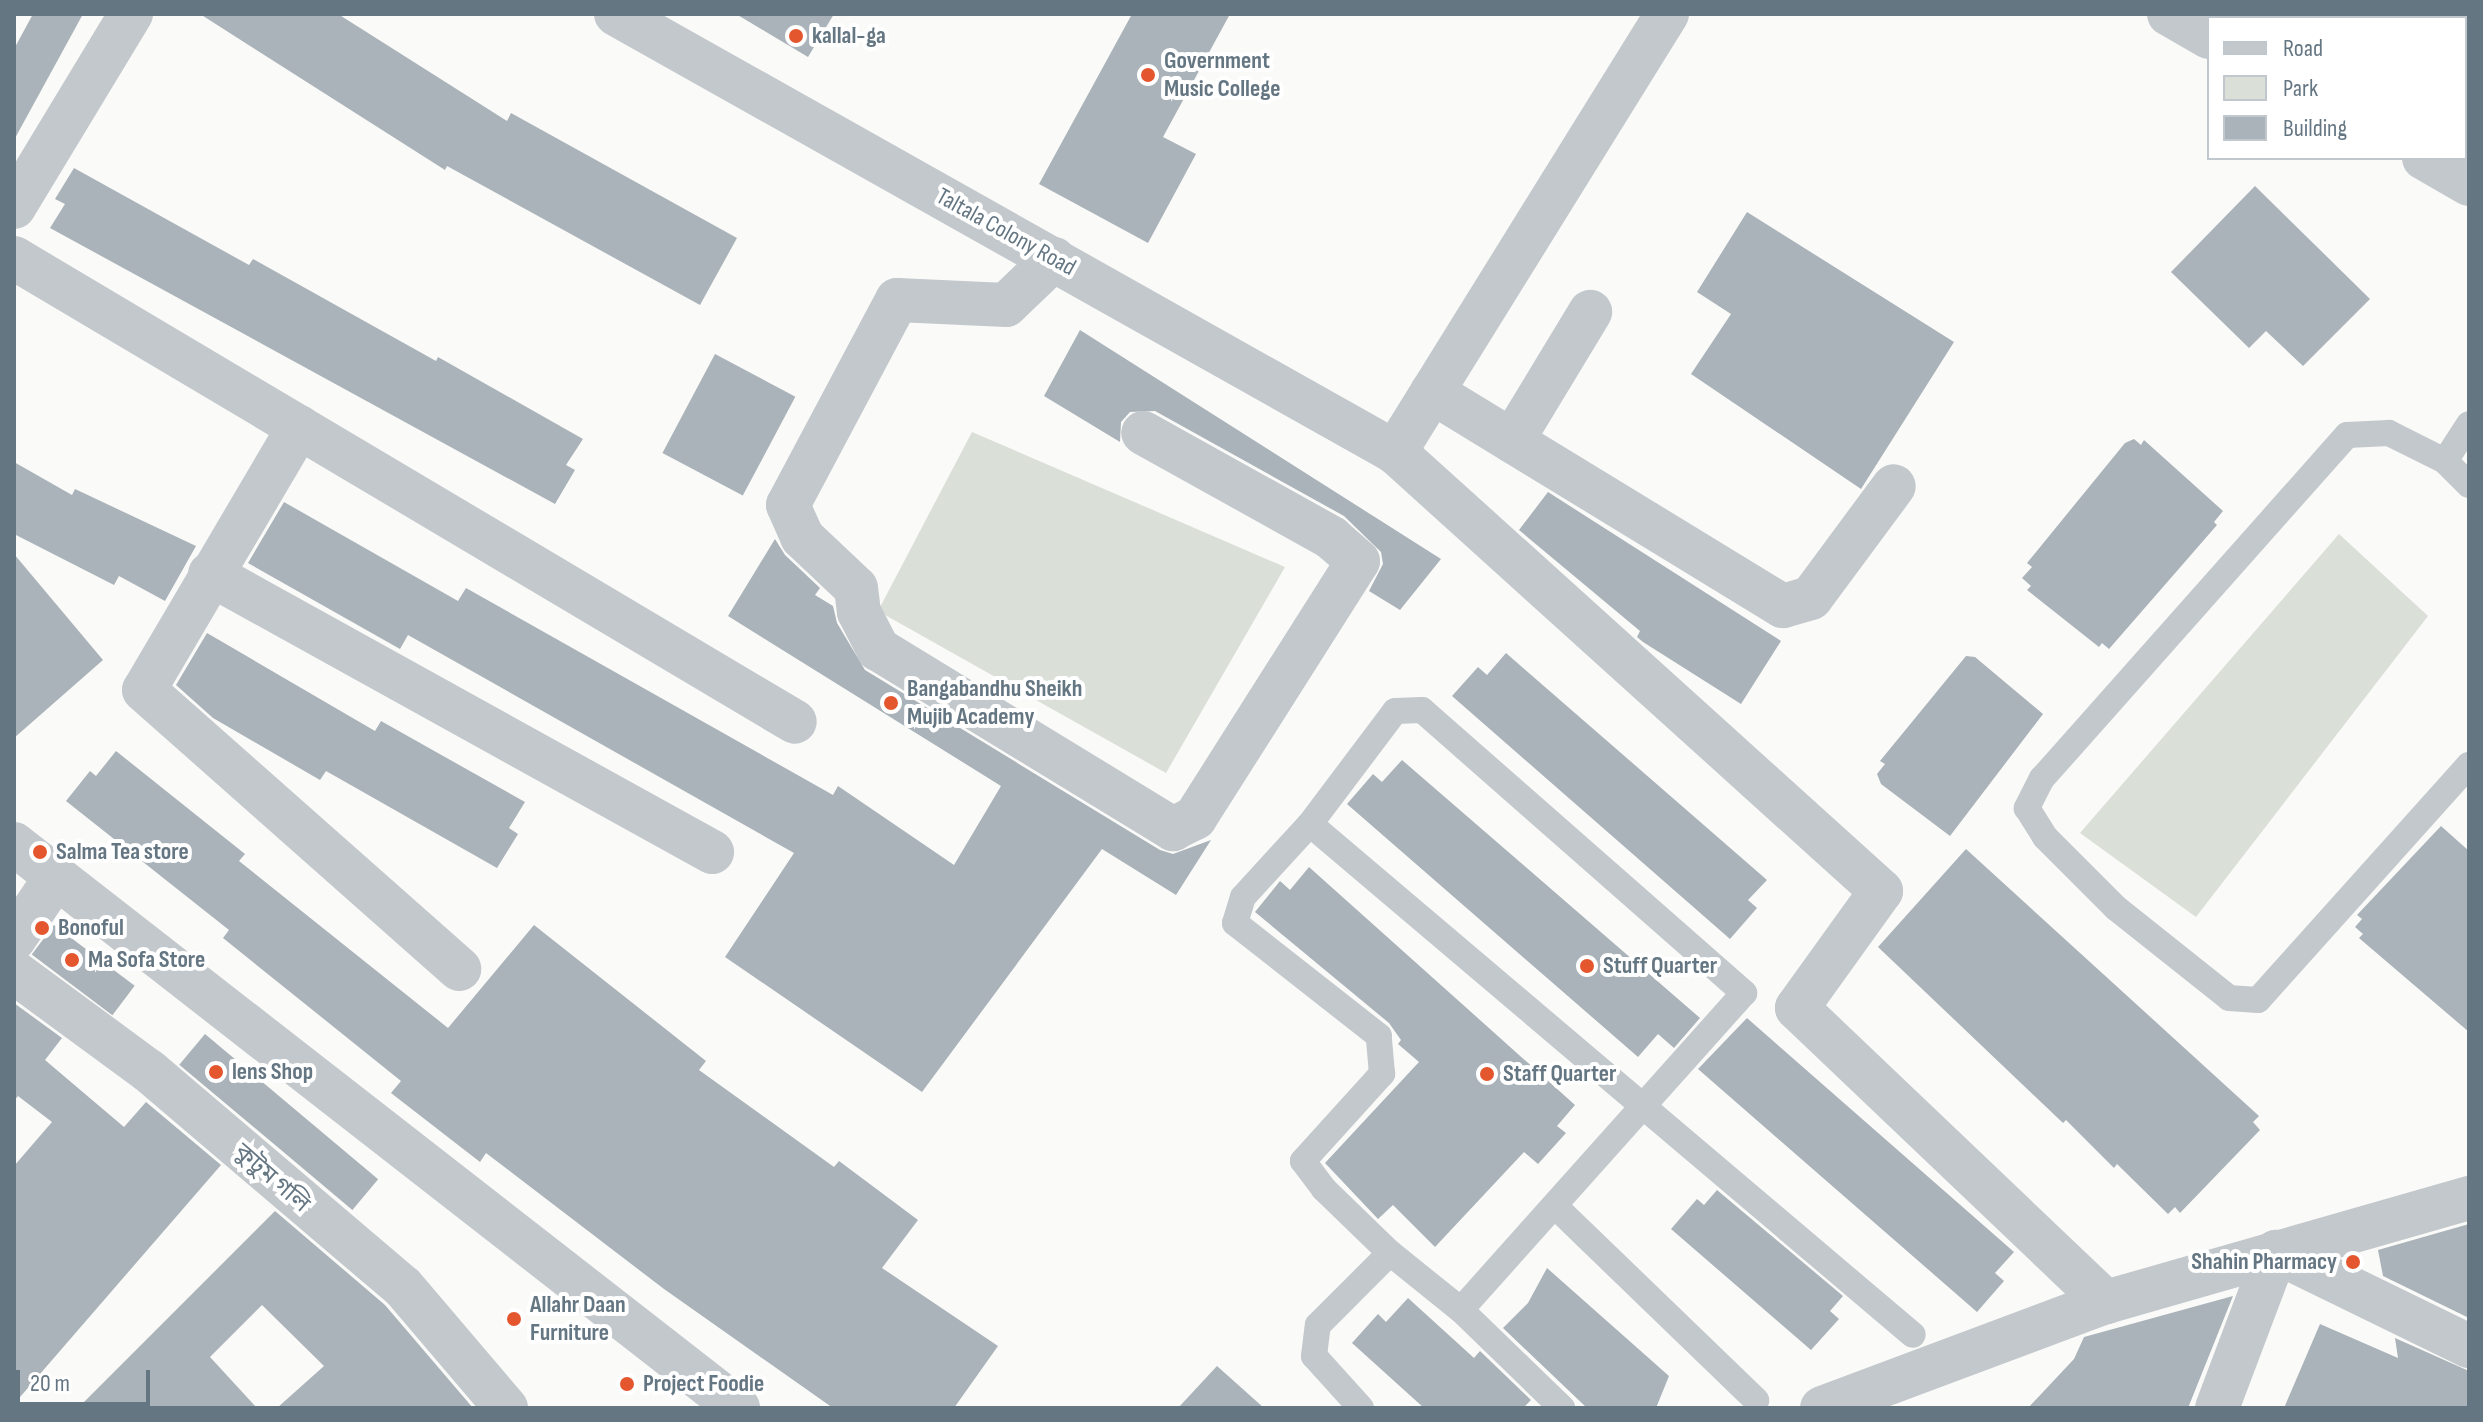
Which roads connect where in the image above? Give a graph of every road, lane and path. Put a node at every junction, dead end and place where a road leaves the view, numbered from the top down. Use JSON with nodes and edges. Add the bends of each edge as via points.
{"nodes":[{"id":1,"x":131,"y":14,"type":"edge"},
{"id":2,"x":616,"y":14,"type":"edge"},
{"id":3,"x":1667,"y":14,"type":"edge"},
{"id":4,"x":2169,"y":14,"type":"edge"},
{"id":5,"x":2207,"y":36,"type":"edge"},
{"id":6,"x":2427,"y":160,"type":"edge"},
{"id":7,"x":2469,"y":184,"type":"edge"},
{"id":8,"x":14,"y":207,"type":"edge"},
{"id":9,"x":14,"y":258,"type":"edge"},
{"id":10,"x":1054,"y":259,"type":"junction"},
{"id":11,"x":1590,"y":312,"type":"dead end"},
{"id":12,"x":1432,"y":392,"type":"junction"},
{"id":13,"x":2469,"y":424,"type":"edge"},
{"id":14,"x":299,"y":427,"type":"junction"},
{"id":15,"x":1143,"y":433,"type":"dead end"},
{"id":16,"x":1512,"y":441,"type":"junction"},
{"id":17,"x":1395,"y":452,"type":"junction"},
{"id":18,"x":2445,"y":461,"type":"junction"},
{"id":19,"x":2469,"y":485,"type":"edge"},
{"id":20,"x":1894,"y":486,"type":"dead end"},
{"id":21,"x":210,"y":574,"type":"junction"},
{"id":22,"x":795,"y":722,"type":"dead end"},
{"id":23,"x":2469,"y":765,"type":"edge"},
{"id":24,"x":1310,"y":824,"type":"junction"},
{"id":25,"x":14,"y":844,"type":"edge"},
{"id":26,"x":712,"y":852,"type":"dead end"},
{"id":27,"x":56,"y":877,"type":"junction"},
{"id":28,"x":14,"y":939,"type":"edge"},
{"id":29,"x":459,"y":969,"type":"dead end"},
{"id":30,"x":14,"y":972,"type":"edge"},
{"id":31,"x":1644,"y":1108,"type":"junction"},
{"id":32,"x":2469,"y":1198,"type":"edge"},
{"id":33,"x":1557,"y":1208,"type":"junction"},
{"id":34,"x":2276,"y":1252,"type":"junction"},
{"id":35,"x":1390,"y":1253,"type":"junction"},
{"id":36,"x":2106,"y":1302,"type":"junction"},
{"id":37,"x":1461,"y":1310,"type":"junction"},
{"id":38,"x":1913,"y":1335,"type":"dead end"},
{"id":39,"x":2469,"y":1346,"type":"edge"},
{"id":40,"x":1756,"y":1400,"type":"dead end"},
{"id":41,"x":506,"y":1408,"type":"edge"},
{"id":42,"x":738,"y":1408,"type":"edge"},
{"id":43,"x":1361,"y":1408,"type":"edge"},
{"id":44,"x":1562,"y":1408,"type":"edge"},
{"id":45,"x":1822,"y":1408,"type":"edge"},
{"id":46,"x":2217,"y":1408,"type":"edge"}],
"edges":[{"from":1,"to":8,"type":"street"},
{"from":2,"to":10,"type":"street","name":"Taltala Colony Road"},
{"from":3,"to":12,"type":"street"},
{"from":4,"to":5,"type":"street"},
{"from":6,"to":7,"type":"street"},
{"from":9,"to":14,"type":"street"},
{"from":10,"to":15,"type":"street","via":[[1006,305],[897,300],[788,505],[802,537],[856,588],[859,612],[878,649],[1173,829],[1195,818],[1358,561],[1332,538]]},
{"from":10,"to":17,"type":"street","name":"Taltala Colony Road"},
{"from":11,"to":16,"type":"street"},
{"from":12,"to":16,"type":"street"},
{"from":12,"to":17,"type":"street"},
{"from":13,"to":18,"type":"lane"},
{"from":14,"to":21,"type":"street"},
{"from":14,"to":22,"type":"street"},
{"from":16,"to":20,"type":"street","via":[[1783,606],[1811,598]]},
{"from":17,"to":36,"type":"street","name":"Taltala Colony Road","via":[[1881,891],[1797,1008]]},
{"from":18,"to":19,"type":"lane"},
{"from":18,"to":23,"type":"lane","via":[[2389,433],[2347,435],[2042,778],[2027,808],[2045,837],[2116,908],[2229,998],[2258,1000]]},
{"from":21,"to":26,"type":"street"},
{"from":21,"to":29,"type":"street","via":[[144,690]]},
{"from":24,"to":31,"type":"lane"},
{"from":24,"to":31,"type":"lane","via":[[1395,711],[1422,710],[1744,993]]},
{"from":24,"to":35,"type":"lane","via":[[1243,897],[1235,923],[1379,1036],[1382,1074],[1303,1161]]},
{"from":25,"to":27,"type":"street"},
{"from":27,"to":28,"type":"street"},
{"from":27,"to":42,"type":"street"},
{"from":30,"to":41,"type":"street","name":"কুটুম গলি","via":[[149,1071],[403,1287]]},
{"from":31,"to":33,"type":"lane"},
{"from":31,"to":38,"type":"lane"},
{"from":32,"to":34,"type":"street"},
{"from":33,"to":37,"type":"lane"},
{"from":33,"to":40,"type":"lane"},
{"from":34,"to":36,"type":"street"},
{"from":34,"to":39,"type":"street"},
{"from":34,"to":46,"type":"street"},
{"from":35,"to":37,"type":"lane"},
{"from":35,"to":43,"type":"lane","via":[[1318,1325],[1314,1356]]},
{"from":36,"to":45,"type":"street"},
{"from":37,"to":44,"type":"lane"}]}
